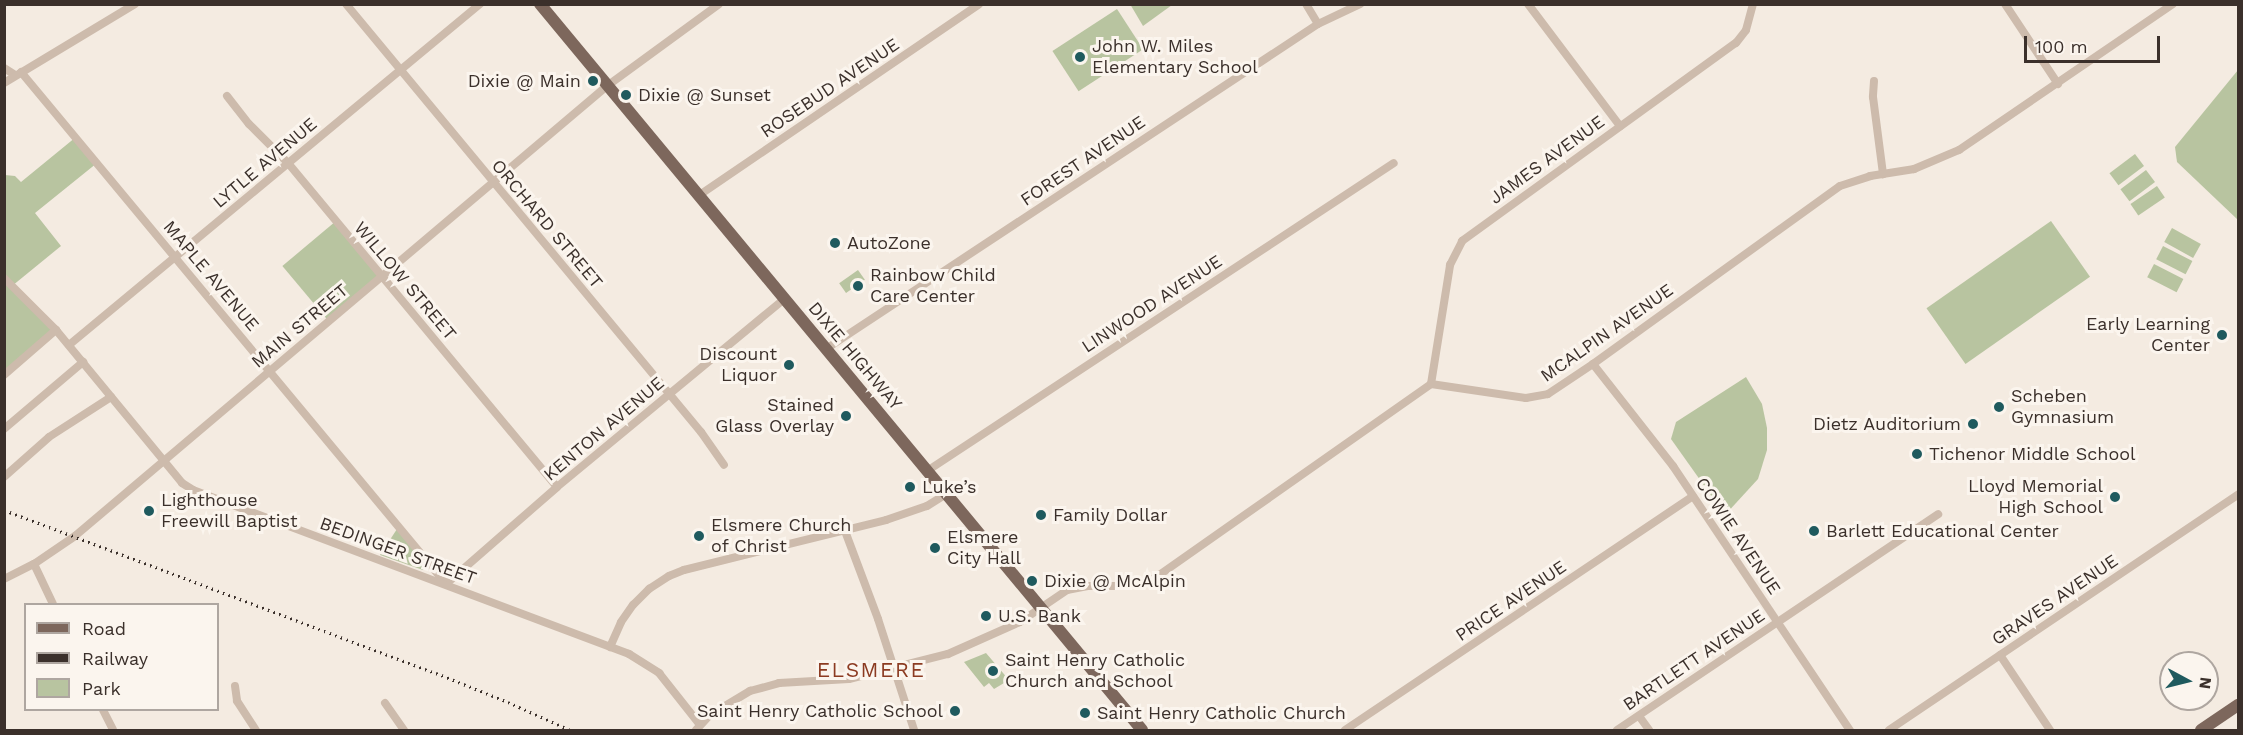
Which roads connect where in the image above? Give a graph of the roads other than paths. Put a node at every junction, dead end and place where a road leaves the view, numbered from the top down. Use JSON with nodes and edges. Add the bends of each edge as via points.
{"nodes":[{"id":1,"x":135,"y":4,"type":"edge"},
{"id":2,"x":346,"y":4,"type":"edge"},
{"id":3,"x":480,"y":4,"type":"edge"},
{"id":4,"x":540,"y":4,"type":"edge"},
{"id":5,"x":719,"y":4,"type":"edge"},
{"id":6,"x":979,"y":4,"type":"edge"},
{"id":7,"x":1306,"y":4,"type":"edge"},
{"id":8,"x":1360,"y":4,"type":"edge"},
{"id":9,"x":1528,"y":4,"type":"edge"},
{"id":10,"x":1753,"y":4,"type":"edge"},
{"id":11,"x":2005,"y":4,"type":"edge"},
{"id":12,"x":2168,"y":6,"type":"edge"},
{"id":13,"x":1318,"y":24,"type":"junction"},
{"id":14,"x":4,"y":68,"type":"edge"},
{"id":15,"x":400,"y":70,"type":"junction"},
{"id":16,"x":18,"y":73,"type":"junction"},
{"id":17,"x":1874,"y":81,"type":"dead end"},
{"id":18,"x":4,"y":83,"type":"edge"},
{"id":19,"x":2058,"y":84,"type":"junction"},
{"id":20,"x":607,"y":86,"type":"junction"},
{"id":21,"x":227,"y":96,"type":"dead end"},
{"id":22,"x":1620,"y":126,"type":"junction"},
{"id":23,"x":288,"y":163,"type":"junction"},
{"id":24,"x":1394,"y":163,"type":"dead end"},
{"id":25,"x":1883,"y":174,"type":"junction"},
{"id":26,"x":495,"y":184,"type":"junction"},
{"id":27,"x":698,"y":196,"type":"junction"},
{"id":28,"x":175,"y":257,"type":"junction"},
{"id":29,"x":383,"y":277,"type":"junction"},
{"id":30,"x":4,"y":278,"type":"edge"},
{"id":31,"x":784,"y":299,"type":"junction"},
{"id":32,"x":56,"y":330,"type":"junction"},
{"id":33,"x":69,"y":345,"type":"junction"},
{"id":34,"x":825,"y":349,"type":"junction"},
{"id":35,"x":83,"y":362,"type":"junction"},
{"id":36,"x":1593,"y":364,"type":"junction"},
{"id":37,"x":270,"y":371,"type":"junction"},
{"id":38,"x":4,"y":375,"type":"edge"},
{"id":39,"x":1431,"y":384,"type":"junction"},
{"id":40,"x":669,"y":394,"type":"junction"},
{"id":41,"x":111,"y":397,"type":"junction"},
{"id":42,"x":4,"y":429,"type":"edge"},
{"id":43,"x":164,"y":460,"type":"junction"},
{"id":44,"x":724,"y":465,"type":"dead end"},
{"id":45,"x":927,"y":471,"type":"junction"},
{"id":46,"x":4,"y":477,"type":"edge"},
{"id":47,"x":557,"y":487,"type":"junction"},
{"id":48,"x":946,"y":494,"type":"junction"},
{"id":49,"x":2238,"y":495,"type":"edge"},
{"id":50,"x":1693,"y":496,"type":"junction"},
{"id":51,"x":1938,"y":513,"type":"dead end"},
{"id":52,"x":845,"y":531,"type":"junction"},
{"id":53,"x":34,"y":564,"type":"junction"},
{"id":54,"x":4,"y":579,"type":"edge"},
{"id":55,"x":446,"y":584,"type":"junction"},
{"id":56,"x":53,"y":603,"type":"edge"},
{"id":57,"x":1041,"y":608,"type":"junction"},
{"id":58,"x":1778,"y":621,"type":"junction"},
{"id":59,"x":610,"y":647,"type":"junction"},
{"id":60,"x":2000,"y":656,"type":"junction"},
{"id":61,"x":892,"y":667,"type":"junction"},
{"id":62,"x":235,"y":686,"type":"dead end"},
{"id":63,"x":385,"y":703,"type":"dead end"},
{"id":64,"x":2238,"y":705,"type":"edge"},
{"id":65,"x":104,"y":711,"type":"edge"},
{"id":66,"x":1639,"y":716,"type":"junction"},
{"id":67,"x":698,"y":728,"type":"edge"},
{"id":68,"x":113,"y":730,"type":"edge"},
{"id":69,"x":256,"y":730,"type":"edge"},
{"id":70,"x":404,"y":730,"type":"edge"},
{"id":71,"x":914,"y":730,"type":"edge"},
{"id":72,"x":1142,"y":730,"type":"edge"},
{"id":73,"x":1345,"y":730,"type":"edge"},
{"id":74,"x":1617,"y":730,"type":"edge"},
{"id":75,"x":1649,"y":730,"type":"edge"},
{"id":76,"x":1850,"y":730,"type":"edge"},
{"id":77,"x":1889,"y":730,"type":"edge"},
{"id":78,"x":2050,"y":730,"type":"edge"},
{"id":79,"x":2200,"y":730,"type":"edge"}],
"edges":[{"from":1,"to":16,"type":"street"},
{"from":2,"to":15,"type":"street","name":"ORCHARD STREET"},
{"from":3,"to":15,"type":"street","name":"LYTLE AVENUE"},
{"from":4,"to":20,"type":"main road","name":"DIXIE HIGHWAY"},
{"from":5,"to":20,"type":"street","name":"MAIN STREET"},
{"from":6,"to":27,"type":"street","name":"ROSEBUD AVENUE"},
{"from":7,"to":13,"type":"street"},
{"from":8,"to":13,"type":"street","name":"FOREST AVENUE"},
{"from":9,"to":22,"type":"street"},
{"from":10,"to":22,"type":"street","name":"JAMES AVENUE","via":[[1746,30],[1736,43]]},
{"from":11,"to":19,"type":"street"},
{"from":12,"to":19,"type":"street","name":"MCALPIN AVENUE"},
{"from":13,"to":34,"type":"street","name":"FOREST AVENUE"},
{"from":14,"to":16,"type":"street","name":"MAPLE AVENUE"},
{"from":15,"to":23,"type":"street","name":"LYTLE AVENUE"},
{"from":15,"to":26,"type":"street","name":"ORCHARD STREET"},
{"from":16,"to":18,"type":"street"},
{"from":16,"to":28,"type":"street","name":"MAPLE AVENUE"},
{"from":17,"to":25,"type":"street"},
{"from":19,"to":25,"type":"street","name":"MCALPIN AVENUE","via":[[1952,154],[1914,169]]},
{"from":20,"to":26,"type":"street","name":"MAIN STREET"},
{"from":20,"to":27,"type":"main road","name":"DIXIE HIGHWAY"},
{"from":21,"to":23,"type":"street","name":"WILLOW STREET"},
{"from":22,"to":39,"type":"street","name":"JAMES AVENUE","via":[[1456,248]]},
{"from":23,"to":28,"type":"street","name":"LYTLE AVENUE"},
{"from":23,"to":29,"type":"street","name":"WILLOW STREET"},
{"from":24,"to":45,"type":"street","name":"LINWOOD AVENUE"},
{"from":25,"to":36,"type":"street","name":"MCALPIN AVENUE","via":[[1840,186],[1819,199]]},
{"from":26,"to":29,"type":"street","name":"MAIN STREET"},
{"from":26,"to":40,"type":"street","name":"ORCHARD STREET"},
{"from":27,"to":31,"type":"main road","name":"DIXIE HIGHWAY"},
{"from":28,"to":33,"type":"street","name":"LYTLE AVENUE"},
{"from":28,"to":37,"type":"street","name":"MAPLE AVENUE"},
{"from":29,"to":37,"type":"street","name":"MAIN STREET"},
{"from":29,"to":47,"type":"street","name":"WILLOW STREET"},
{"from":30,"to":32,"type":"street","name":"BEDINGER STREET"},
{"from":31,"to":34,"type":"main road","name":"DIXIE HIGHWAY"},
{"from":31,"to":40,"type":"street","name":"KENTON AVENUE"},
{"from":32,"to":33,"type":"street","name":"BEDINGER STREET"},
{"from":32,"to":38,"type":"street"},
{"from":33,"to":35,"type":"street","name":"BEDINGER STREET"},
{"from":34,"to":45,"type":"main road","name":"DIXIE HIGHWAY"},
{"from":35,"to":41,"type":"street","name":"BEDINGER STREET"},
{"from":35,"to":42,"type":"street"},
{"from":36,"to":39,"type":"street","name":"MCALPIN AVENUE","via":[[1540,397],[1526,399]]},
{"from":36,"to":50,"type":"street","name":"COWIE AVENUE"},
{"from":37,"to":43,"type":"street","name":"MAIN STREET"},
{"from":37,"to":55,"type":"street","name":"MAPLE AVENUE"},
{"from":39,"to":57,"type":"street","via":[[1155,578],[1126,586],[1075,587]]},
{"from":40,"to":44,"type":"street","name":"ORCHARD STREET"},
{"from":40,"to":47,"type":"street","name":"KENTON AVENUE"},
{"from":41,"to":43,"type":"street","name":"BEDINGER STREET"},
{"from":41,"to":46,"type":"street","via":[[49,437]]},
{"from":43,"to":53,"type":"street","name":"MAIN STREET","via":[[75,536]]},
{"from":43,"to":55,"type":"street","name":"BEDINGER STREET","via":[[182,483],[193,490]]},
{"from":45,"to":48,"type":"main road","name":"DIXIE HIGHWAY"},
{"from":47,"to":55,"type":"street","name":"KENTON AVENUE"},
{"from":48,"to":52,"type":"street","via":[[927,506]]},
{"from":48,"to":57,"type":"main road","name":"DIXIE HIGHWAY"},
{"from":49,"to":60,"type":"street","name":"GRAVES AVENUE"},
{"from":50,"to":58,"type":"street","name":"COWIE AVENUE"},
{"from":50,"to":73,"type":"street","name":"PRICE AVENUE"},
{"from":51,"to":58,"type":"street","name":"BARTLETT AVENUE"},
{"from":52,"to":59,"type":"street","via":[[669,576],[633,605]]},
{"from":52,"to":61,"type":"street"},
{"from":53,"to":54,"type":"street","name":"MAIN STREET"},
{"from":53,"to":56,"type":"street"},
{"from":55,"to":59,"type":"street","name":"BEDINGER STREET"},
{"from":57,"to":61,"type":"street","via":[[968,647]]},
{"from":57,"to":72,"type":"main road","name":"DIXIE HIGHWAY"},
{"from":58,"to":66,"type":"street","name":"BARTLETT AVENUE"},
{"from":58,"to":76,"type":"street","name":"COWIE AVENUE"},
{"from":59,"to":67,"type":"street","name":"BEDINGER STREET","via":[[643,661],[659,674]]},
{"from":60,"to":77,"type":"street","name":"GRAVES AVENUE"},
{"from":60,"to":78,"type":"street"},
{"from":61,"to":67,"type":"street","via":[[849,679],[779,683],[750,691],[722,706]]},
{"from":61,"to":71,"type":"street"},
{"from":62,"to":69,"type":"street","via":[[237,701]]},
{"from":63,"to":70,"type":"street"},
{"from":64,"to":79,"type":"main road"},
{"from":65,"to":68,"type":"street"},
{"from":66,"to":74,"type":"street","name":"BARTLETT AVENUE"},
{"from":66,"to":75,"type":"street"}]}
